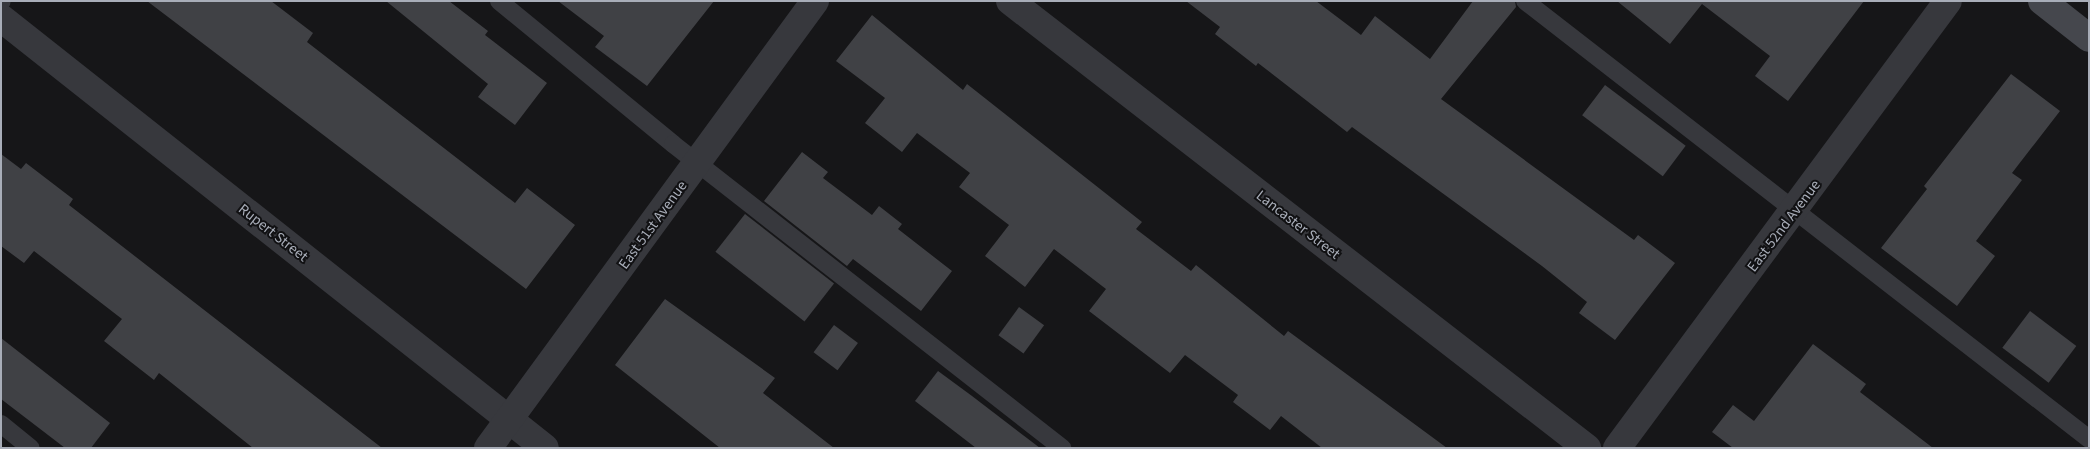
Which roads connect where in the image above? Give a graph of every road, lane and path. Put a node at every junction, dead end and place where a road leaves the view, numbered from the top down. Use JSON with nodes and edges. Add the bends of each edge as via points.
{"nodes":[{"id":1,"x":499,"y":1,"type":"edge"},
{"id":2,"x":815,"y":1,"type":"edge"},
{"id":3,"x":1010,"y":1,"type":"edge"},
{"id":4,"x":1525,"y":1,"type":"edge"},
{"id":5,"x":1948,"y":1,"type":"edge"},
{"id":6,"x":2042,"y":1,"type":"edge"},
{"id":7,"x":1,"y":18,"type":"edge"},
{"id":8,"x":2089,"y":38,"type":"edge"},
{"id":9,"x":699,"y":163,"type":"junction"},
{"id":10,"x":1796,"y":211,"type":"junction"},
{"id":11,"x":508,"y":421,"type":"junction"},
{"id":12,"x":1,"y":424,"type":"edge"},
{"id":13,"x":2089,"y":440,"type":"edge"},
{"id":14,"x":31,"y":448,"type":"edge"},
{"id":15,"x":488,"y":448,"type":"edge"},
{"id":16,"x":545,"y":448,"type":"edge"},
{"id":17,"x":1062,"y":448,"type":"edge"},
{"id":18,"x":1587,"y":448,"type":"edge"},
{"id":19,"x":1617,"y":448,"type":"edge"}],
"edges":[{"from":1,"to":9,"type":"lane"},
{"from":2,"to":9,"type":"street","name":"East 51st Avenue"},
{"from":3,"to":18,"type":"street","name":"Lancaster Street"},
{"from":4,"to":10,"type":"lane"},
{"from":5,"to":10,"type":"street","name":"East 52nd Avenue"},
{"from":6,"to":8,"type":"street"},
{"from":7,"to":11,"type":"street","name":"Rupert Street"},
{"from":9,"to":11,"type":"street","name":"East 51st Avenue"},
{"from":9,"to":17,"type":"lane"},
{"from":10,"to":13,"type":"lane"},
{"from":10,"to":19,"type":"street","name":"East 52nd Avenue"},
{"from":11,"to":15,"type":"street","name":"East 51st Avenue"},
{"from":11,"to":16,"type":"street","name":"Rupert Street"},
{"from":12,"to":14,"type":"lane"}]}
